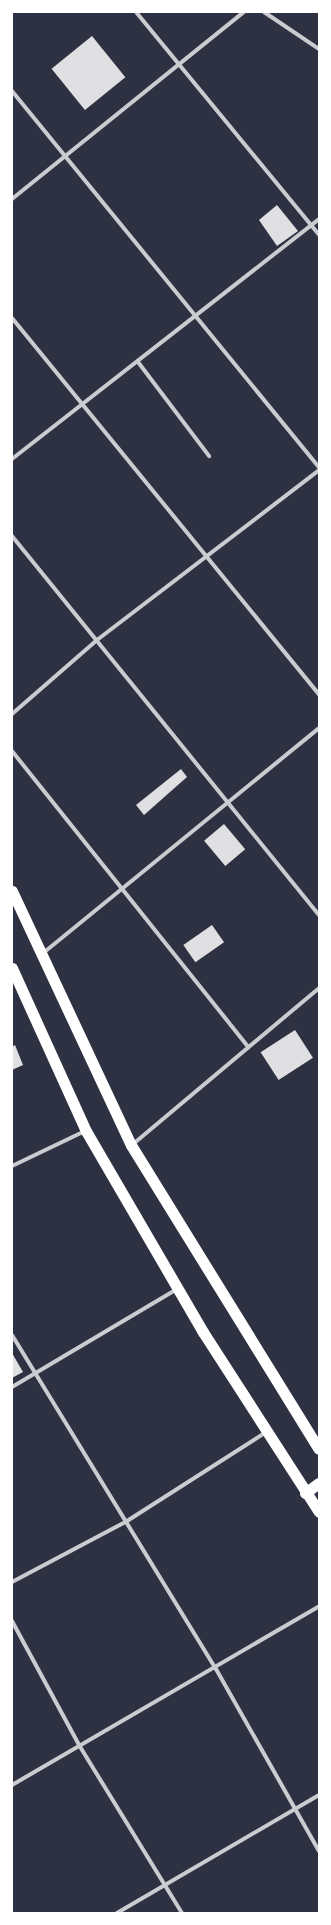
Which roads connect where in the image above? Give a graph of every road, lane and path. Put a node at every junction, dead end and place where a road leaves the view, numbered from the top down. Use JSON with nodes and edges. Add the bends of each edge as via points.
{"nodes":[{"id":1,"x":136,"y":12,"type":"edge"},
{"id":2,"x":244,"y":12,"type":"edge"},
{"id":3,"x":264,"y":12,"type":"edge"},
{"id":4,"x":319,"y":49,"type":"edge"},
{"id":5,"x":180,"y":65,"type":"junction"},
{"id":6,"x":12,"y":91,"type":"edge"},
{"id":7,"x":64,"y":157,"type":"junction"},
{"id":8,"x":12,"y":199,"type":"edge"},
{"id":9,"x":319,"y":219,"type":"edge"},
{"id":10,"x":311,"y":225,"type":"junction"},
{"id":11,"x":319,"y":235,"type":"edge"},
{"id":12,"x":198,"y":316,"type":"junction"},
{"id":13,"x":12,"y":318,"type":"edge"},
{"id":14,"x":138,"y":362,"type":"junction"},
{"id":15,"x":83,"y":404,"type":"junction"},
{"id":16,"x":209,"y":456,"type":"dead end"},
{"id":17,"x":12,"y":459,"type":"edge"},
{"id":18,"x":319,"y":468,"type":"edge"},
{"id":19,"x":12,"y":536,"type":"edge"},
{"id":20,"x":206,"y":557,"type":"junction"},
{"id":21,"x":97,"y":640,"type":"junction"},
{"id":22,"x":319,"y":695,"type":"edge"},
{"id":23,"x":12,"y":714,"type":"edge"},
{"id":24,"x":319,"y":728,"type":"edge"},
{"id":25,"x":12,"y":751,"type":"edge"},
{"id":26,"x":228,"y":800,"type":"junction"},
{"id":27,"x":12,"y":891,"type":"edge"},
{"id":28,"x":122,"y":891,"type":"junction"},
{"id":29,"x":319,"y":916,"type":"edge"},
{"id":30,"x":40,"y":956,"type":"junction"},
{"id":31,"x":12,"y":968,"type":"edge"},
{"id":32,"x":319,"y":988,"type":"edge"},
{"id":33,"x":248,"y":1047,"type":"junction"},
{"id":34,"x":86,"y":1131,"type":"junction"},
{"id":35,"x":132,"y":1145,"type":"junction"},
{"id":36,"x":12,"y":1166,"type":"edge"},
{"id":37,"x":177,"y":1289,"type":"junction"},
{"id":38,"x":12,"y":1335,"type":"edge"},
{"id":39,"x":34,"y":1374,"type":"junction"},
{"id":40,"x":12,"y":1387,"type":"edge"},
{"id":41,"x":266,"y":1432,"type":"junction"},
{"id":42,"x":319,"y":1449,"type":"edge"},
{"id":43,"x":319,"y":1483,"type":"edge"},
{"id":44,"x":305,"y":1493,"type":"junction"},
{"id":45,"x":319,"y":1512,"type":"edge"},
{"id":46,"x":127,"y":1521,"type":"junction"},
{"id":47,"x":12,"y":1582,"type":"edge"},
{"id":48,"x":319,"y":1606,"type":"edge"},
{"id":49,"x":12,"y":1621,"type":"edge"},
{"id":50,"x":216,"y":1669,"type":"junction"},
{"id":51,"x":79,"y":1745,"type":"junction"},
{"id":52,"x":12,"y":1785,"type":"edge"},
{"id":53,"x":319,"y":1795,"type":"edge"},
{"id":54,"x":294,"y":1810,"type":"junction"},
{"id":55,"x":319,"y":1851,"type":"edge"},
{"id":56,"x":166,"y":1885,"type":"junction"},
{"id":57,"x":117,"y":1913,"type":"edge"},
{"id":58,"x":182,"y":1913,"type":"edge"}],
"edges":[{"from":1,"to":5,"type":"street"},
{"from":2,"to":5,"type":"street"},
{"from":3,"to":4,"type":"street"},
{"from":5,"to":7,"type":"street"},
{"from":5,"to":10,"type":"street"},
{"from":6,"to":7,"type":"street"},
{"from":7,"to":8,"type":"street"},
{"from":7,"to":12,"type":"street"},
{"from":9,"to":10,"type":"street"},
{"from":10,"to":11,"type":"street"},
{"from":10,"to":12,"type":"street"},
{"from":12,"to":14,"type":"street"},
{"from":12,"to":18,"type":"street"},
{"from":13,"to":15,"type":"street"},
{"from":14,"to":15,"type":"street"},
{"from":14,"to":16,"type":"street"},
{"from":15,"to":17,"type":"street"},
{"from":15,"to":20,"type":"street"},
{"from":18,"to":20,"type":"street"},
{"from":19,"to":21,"type":"street"},
{"from":20,"to":21,"type":"street"},
{"from":20,"to":22,"type":"street"},
{"from":21,"to":23,"type":"street"},
{"from":21,"to":26,"type":"street"},
{"from":24,"to":26,"type":"street"},
{"from":25,"to":28,"type":"street"},
{"from":26,"to":28,"type":"street"},
{"from":26,"to":29,"type":"street"},
{"from":27,"to":30,"type":"highway"},
{"from":28,"to":30,"type":"street"},
{"from":28,"to":33,"type":"street"},
{"from":30,"to":35,"type":"highway"},
{"from":31,"to":34,"type":"highway"},
{"from":32,"to":33,"type":"street"},
{"from":33,"to":35,"type":"street"},
{"from":34,"to":36,"type":"street"},
{"from":34,"to":37,"type":"highway"},
{"from":35,"to":42,"type":"highway"},
{"from":37,"to":39,"type":"street"},
{"from":37,"to":41,"type":"highway"},
{"from":38,"to":39,"type":"street"},
{"from":39,"to":40,"type":"street"},
{"from":39,"to":46,"type":"street"},
{"from":41,"to":44,"type":"highway"},
{"from":41,"to":46,"type":"street"},
{"from":43,"to":44,"type":"highway"},
{"from":44,"to":45,"type":"highway"},
{"from":46,"to":47,"type":"street"},
{"from":46,"to":50,"type":"street"},
{"from":48,"to":50,"type":"street"},
{"from":49,"to":51,"type":"street"},
{"from":50,"to":51,"type":"street"},
{"from":50,"to":54,"type":"street"},
{"from":51,"to":52,"type":"street"},
{"from":51,"to":56,"type":"street"},
{"from":53,"to":54,"type":"street"},
{"from":54,"to":55,"type":"street"},
{"from":54,"to":56,"type":"street"},
{"from":56,"to":57,"type":"street"},
{"from":56,"to":58,"type":"street"}]}
